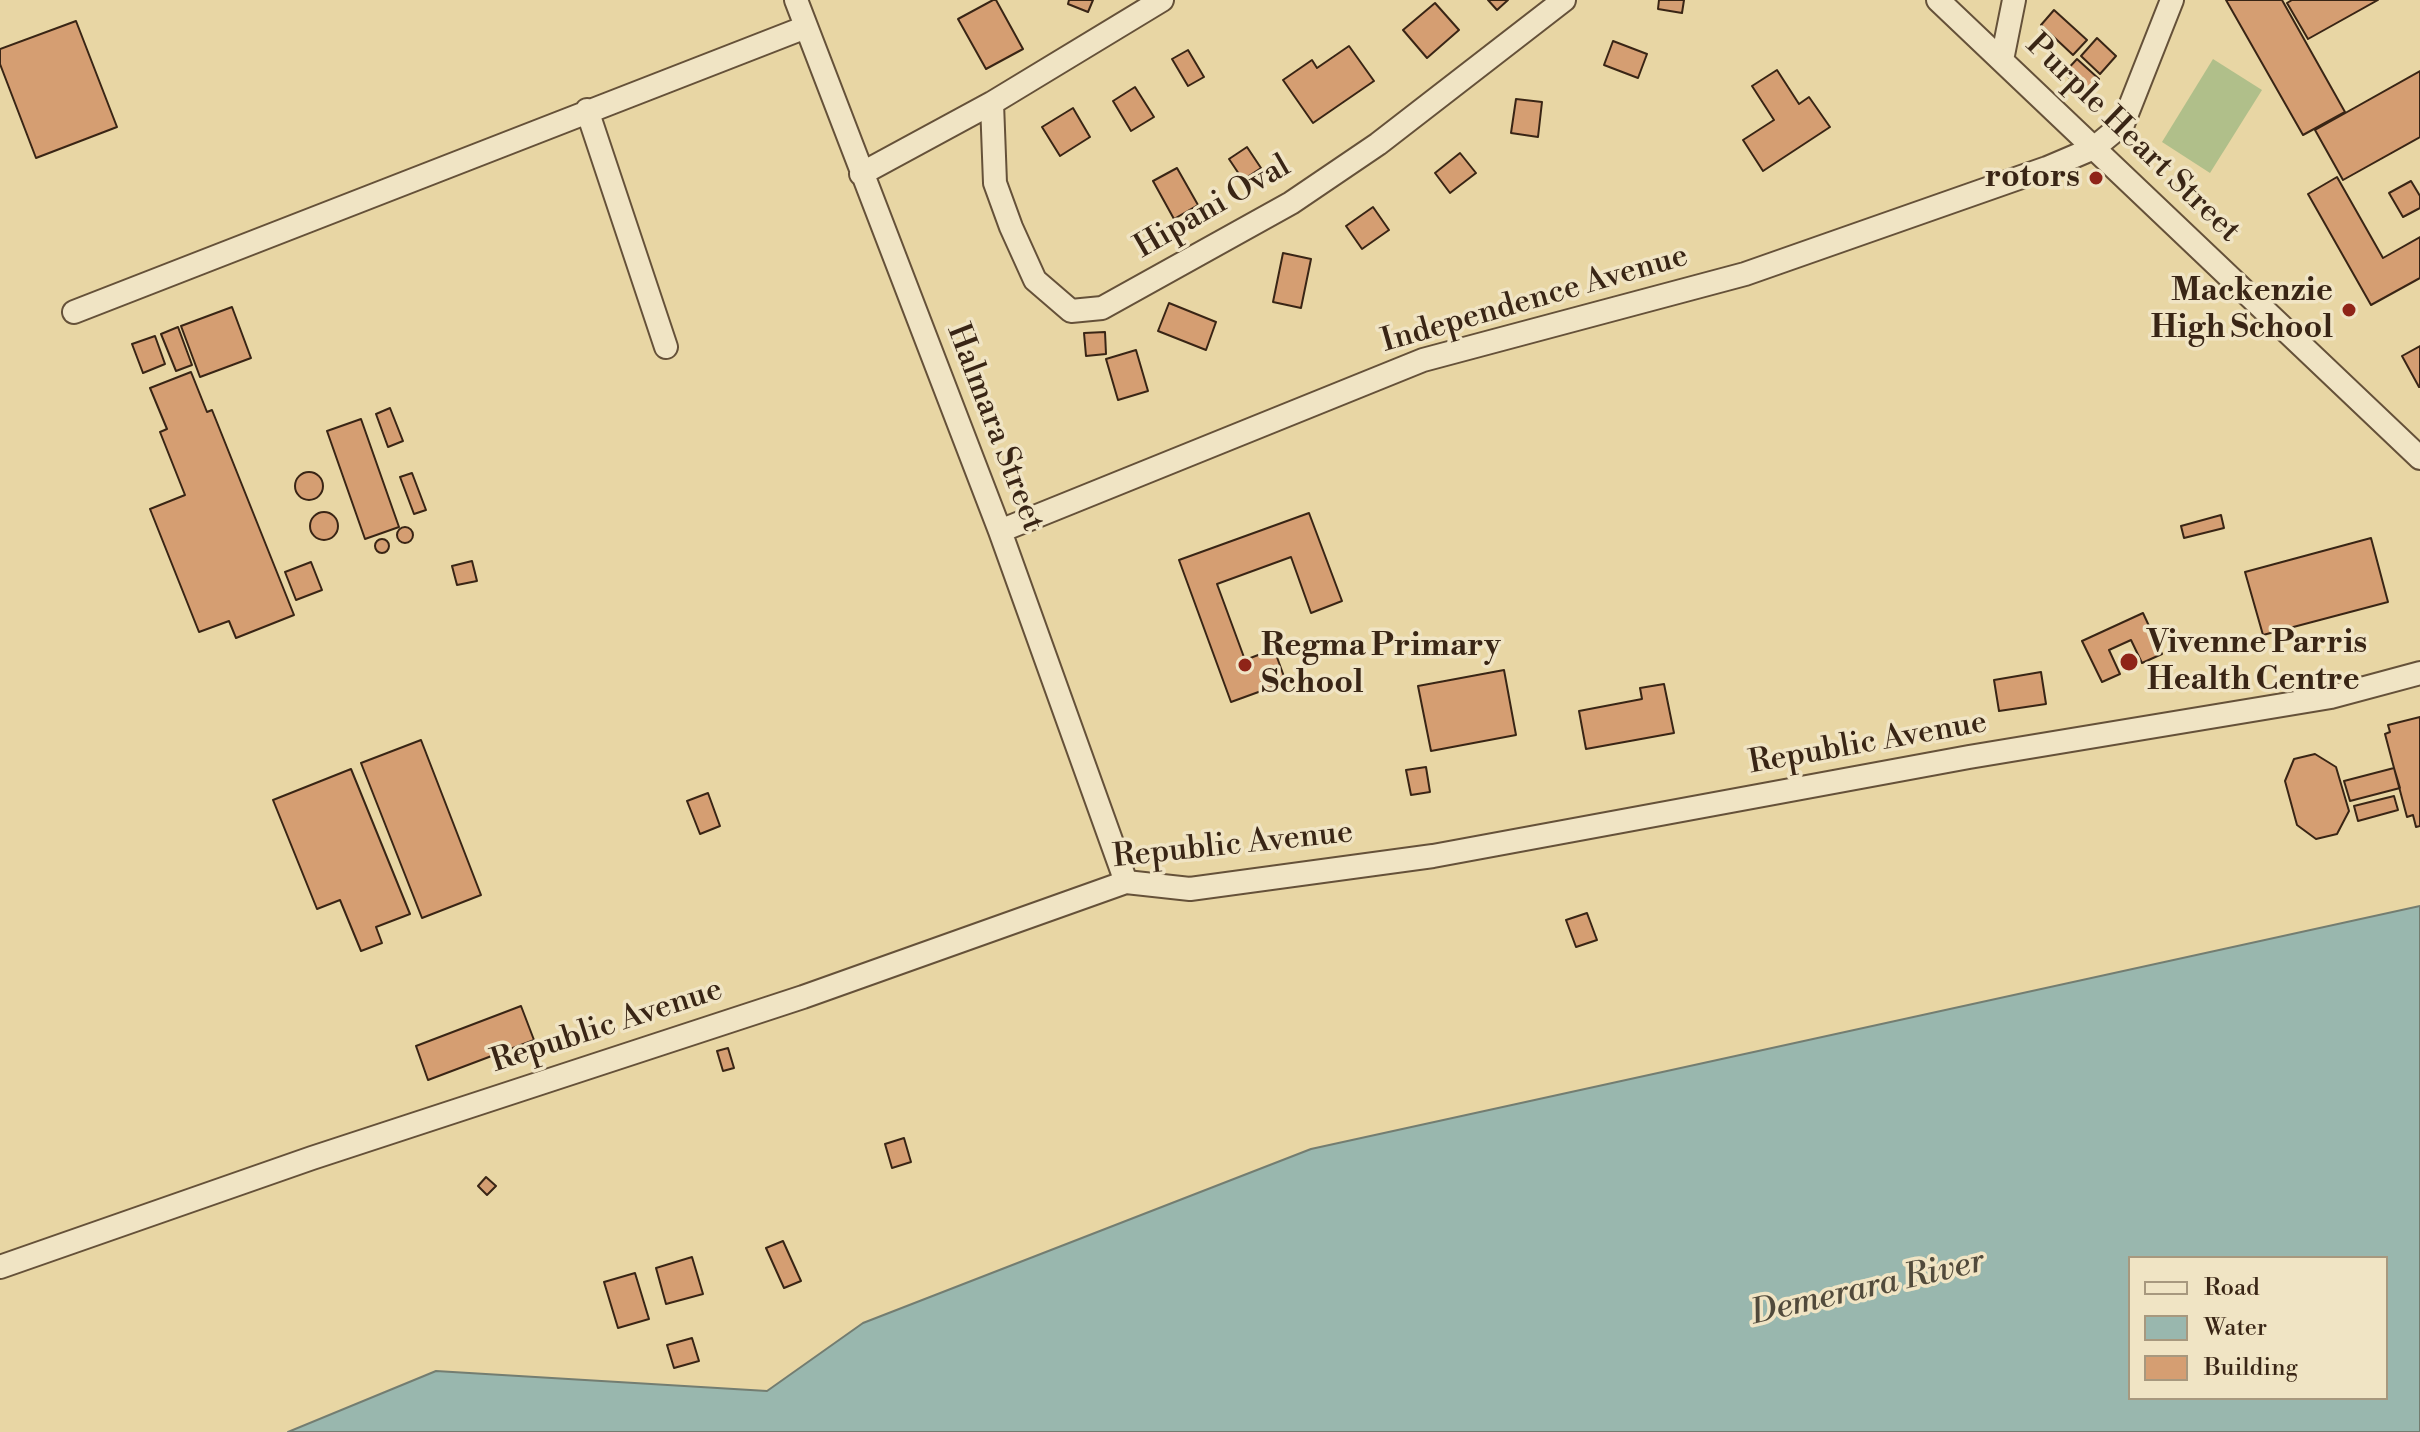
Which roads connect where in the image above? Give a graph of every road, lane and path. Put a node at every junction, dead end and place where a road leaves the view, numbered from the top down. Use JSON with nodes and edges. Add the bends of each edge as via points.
{"nodes":[{"id":1,"x":796,"y":0,"type":"edge"},
{"id":2,"x":1162,"y":0,"type":"edge"},
{"id":3,"x":1564,"y":0,"type":"edge"},
{"id":4,"x":1938,"y":0,"type":"edge"},
{"id":5,"x":2014,"y":0,"type":"edge"},
{"id":6,"x":2172,"y":0,"type":"edge"},
{"id":7,"x":806,"y":27,"type":"junction"},
{"id":8,"x":2002,"y":60,"type":"junction"},
{"id":9,"x":992,"y":103,"type":"junction"},
{"id":10,"x":587,"y":110,"type":"junction"},
{"id":11,"x":2094,"y":148,"type":"junction"},
{"id":12,"x":861,"y":174,"type":"junction"},
{"id":13,"x":74,"y":312,"type":"dead end"},
{"id":14,"x":666,"y":347,"type":"dead end"},
{"id":15,"x":2420,"y":458,"type":"edge"},
{"id":16,"x":1000,"y":531,"type":"junction"},
{"id":17,"x":2420,"y":673,"type":"edge"},
{"id":18,"x":1126,"y":882,"type":"junction"},
{"id":19,"x":0,"y":1267,"type":"edge"}],
"edges":[{"from":1,"to":7,"type":"street","name":"Halmara Street"},
{"from":2,"to":9,"type":"street"},
{"from":3,"to":9,"type":"street","name":"Hipani Oval","via":[[1378,144],[1291,203],[1102,308],[1071,311],[1035,280],[995,183]]},
{"from":4,"to":8,"type":"street","name":"Purple Heart Street"},
{"from":5,"to":8,"type":"street"},
{"from":6,"to":11,"type":"street","name":"Independence Avenue","via":[[2123,124]]},
{"from":7,"to":10,"type":"street"},
{"from":7,"to":12,"type":"street","name":"Halmara Street"},
{"from":8,"to":11,"type":"street","name":"Purple Heart Street"},
{"from":9,"to":12,"type":"street"},
{"from":10,"to":13,"type":"street"},
{"from":10,"to":14,"type":"street"},
{"from":11,"to":15,"type":"street","name":"Purple Heart Street"},
{"from":11,"to":16,"type":"street","name":"Independence Avenue","via":[[1745,274],[1423,360]]},
{"from":12,"to":16,"type":"street","name":"Halmara Street"},
{"from":16,"to":18,"type":"street","name":"Halmara Street"},
{"from":17,"to":18,"type":"street","name":"Republic Avenue","via":[[2331,697],[1969,757],[1433,856],[1190,889]]},
{"from":18,"to":19,"type":"street","name":"Republic Avenue","via":[[803,997]]}]}
